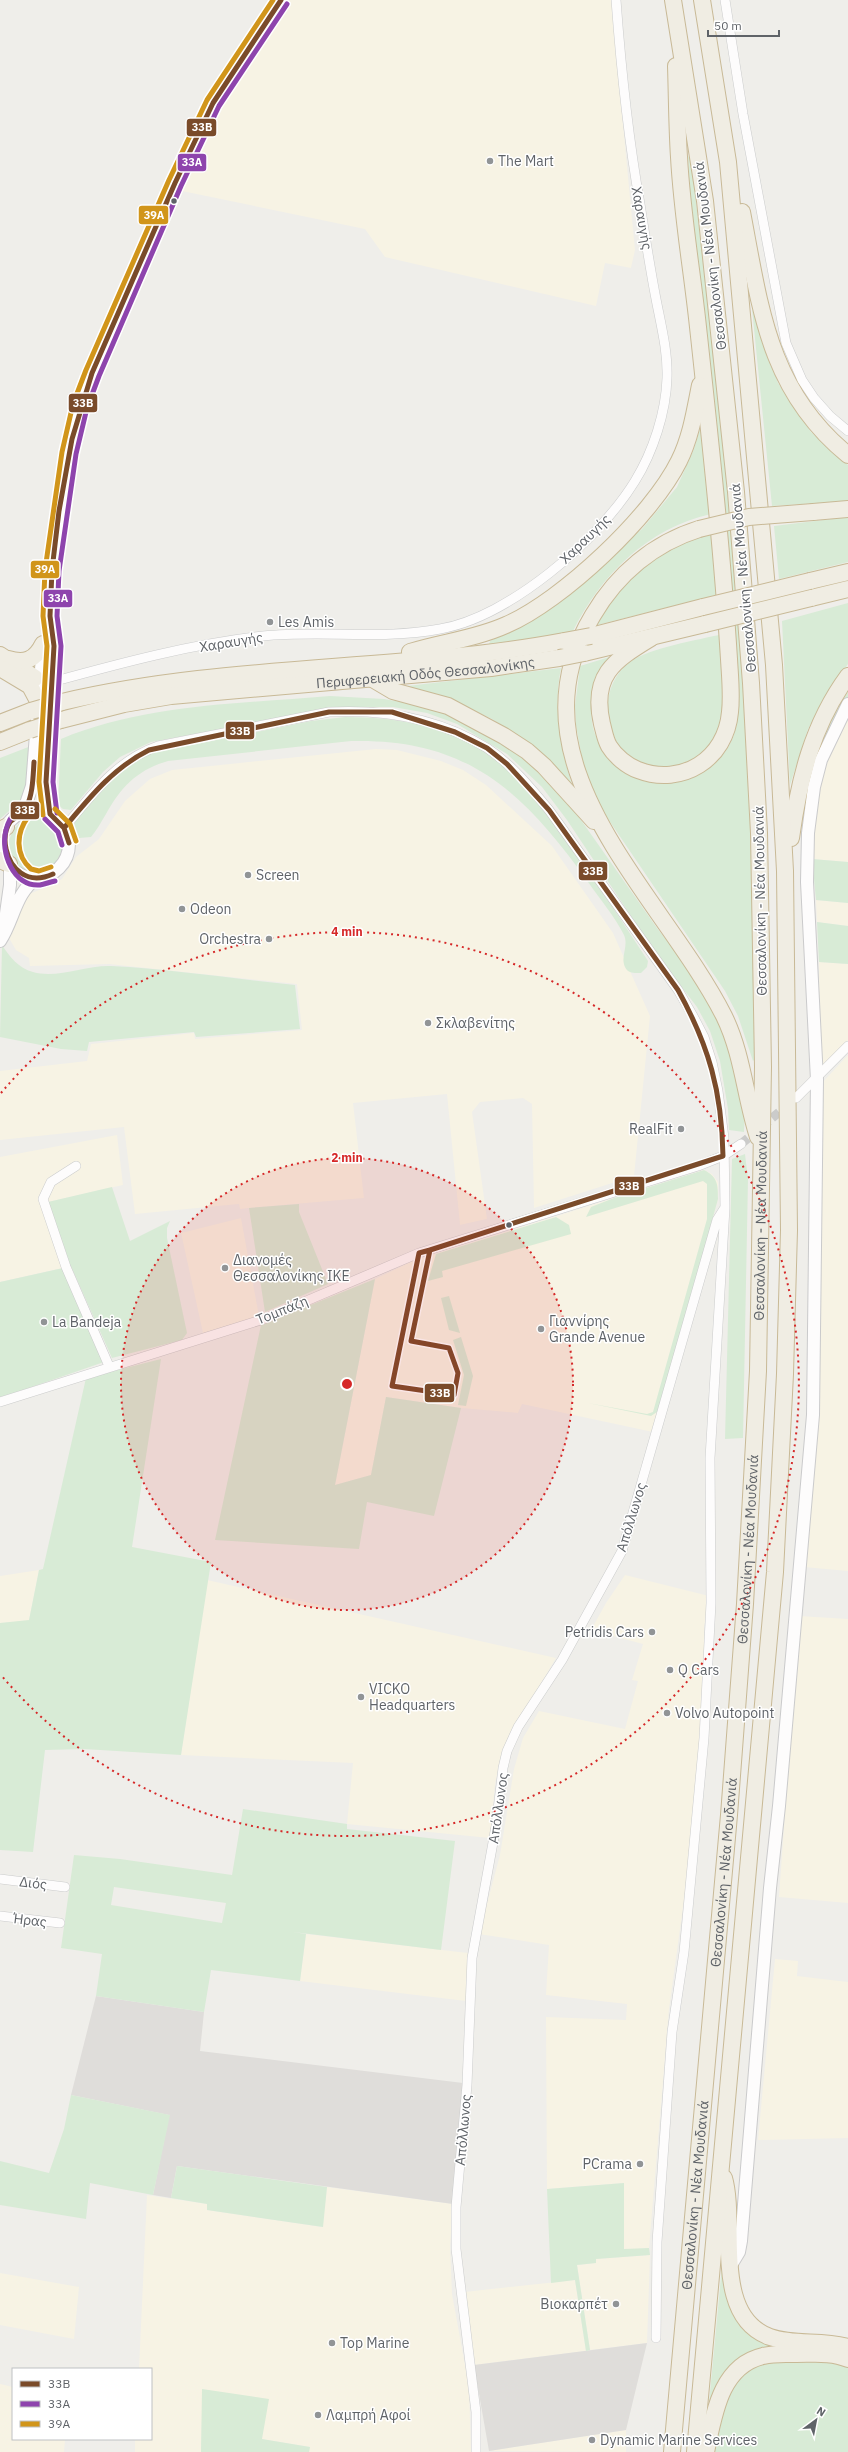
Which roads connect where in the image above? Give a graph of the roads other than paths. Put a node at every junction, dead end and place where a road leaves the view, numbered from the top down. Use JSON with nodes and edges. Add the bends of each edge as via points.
{"nodes":[{"id":1,"x":281,"y":0,"type":"edge"},
{"id":2,"x":616,"y":0,"type":"edge"},
{"id":3,"x":702,"y":0,"type":"edge"},
{"id":4,"x":725,"y":0,"type":"edge"},
{"id":5,"x":674,"y":5,"type":"edge"},
{"id":6,"x":728,"y":162,"type":"junction"},
{"id":7,"x":703,"y":368,"type":"junction"},
{"id":8,"x":848,"y":431,"type":"edge"},
{"id":9,"x":848,"y":455,"type":"edge"},
{"id":10,"x":848,"y":509,"type":"edge"},
{"id":11,"x":848,"y":572,"type":"edge"},
{"id":12,"x":848,"y":589,"type":"edge"},
{"id":13,"x":50,"y":616,"type":"junction"},
{"id":14,"x":651,"y":638,"type":"junction"},
{"id":15,"x":43,"y":644,"type":"junction"},
{"id":16,"x":3,"y":661,"type":"edge"},
{"id":17,"x":381,"y":662,"type":"junction"},
{"id":18,"x":848,"y":676,"type":"edge"},
{"id":19,"x":371,"y":678,"type":"junction"},
{"id":20,"x":39,"y":682,"type":"junction"},
{"id":21,"x":848,"y":704,"type":"edge"},
{"id":22,"x":34,"y":706,"type":"junction"},
{"id":23,"x":0,"y":724,"type":"edge"},
{"id":24,"x":0,"y":742,"type":"edge"},
{"id":25,"x":23,"y":813,"type":"junction"},
{"id":26,"x":50,"y":814,"type":"junction"},
{"id":27,"x":64,"y":828,"type":"junction"},
{"id":28,"x":3,"y":829,"type":"edge"},
{"id":29,"x":602,"y":829,"type":"junction"},
{"id":30,"x":6,"y":863,"type":"edge"},
{"id":31,"x":785,"y":871,"type":"junction"},
{"id":32,"x":37,"y":878,"type":"junction"},
{"id":33,"x":3,"y":937,"type":"edge"},
{"id":34,"x":848,"y":1046,"type":"edge"},
{"id":35,"x":817,"y":1080,"type":"junction"},
{"id":36,"x":796,"y":1098,"type":"tunnel mouth"},
{"id":37,"x":741,"y":1144,"type":"tunnel mouth"},
{"id":38,"x":762,"y":1150,"type":"junction"},
{"id":39,"x":723,"y":1156,"type":"junction"},
{"id":40,"x":76,"y":1166,"type":"dead end"},
{"id":41,"x":725,"y":1208,"type":"junction"},
{"id":42,"x":109,"y":1366,"type":"junction"},
{"id":43,"x":0,"y":1402,"type":"edge"},
{"id":44,"x":0,"y":1878,"type":"edge"},
{"id":45,"x":65,"y":1887,"type":"dead end"},
{"id":46,"x":0,"y":1916,"type":"edge"},
{"id":47,"x":60,"y":1923,"type":"dead end"},
{"id":48,"x":720,"y":2167,"type":"junction"},
{"id":49,"x":730,"y":2267,"type":"junction"},
{"id":50,"x":656,"y":2338,"type":"dead end"},
{"id":51,"x":848,"y":2347,"type":"edge"},
{"id":52,"x":848,"y":2359,"type":"edge"},
{"id":53,"x":476,"y":2452,"type":"edge"},
{"id":54,"x":672,"y":2452,"type":"edge"},
{"id":55,"x":695,"y":2452,"type":"edge"},
{"id":56,"x":706,"y":2452,"type":"edge"}],
"edges":[{"from":1,"to":13,"type":"street","via":[[213,103],[175,183],[80,406],[69,453],[55,539]]},
{"from":2,"to":20,"type":"street","name":"Χαραυγής","via":[[635,178],[664,340],[667,379],[665,400],[646,462],[620,504],[600,526],[528,590],[489,613],[462,624],[424,631],[264,636],[171,652]]},
{"from":3,"to":6,"type":"highway","name":"Θεσσαλονίκη - Νέα Μουδανιά"},
{"from":4,"to":8,"type":"street","via":[[743,114],[786,343],[802,380],[814,398]]},
{"from":5,"to":7,"type":"highway","via":[[679,158]]},
{"from":5,"to":38,"type":"highway","name":"Θεσσαλονίκη - Νέα Μουδανιά","via":[[705,202],[726,389],[752,683],[760,833]]},
{"from":6,"to":9,"type":"highway","via":[[736,182],[764,321],[780,370],[794,396],[812,420]]},
{"from":6,"to":31,"type":"highway","name":"Θεσσαλονίκη - Νέα Μουδανιά","via":[[774,664]]},
{"from":7,"to":14,"type":"highway","via":[[724,585],[730,712],[722,741],[715,753],[705,762],[678,774],[648,774],[624,762],[609,745],[598,709],[602,681],[609,669],[624,654]]},
{"from":7,"to":17,"type":"highway","via":[[693,418],[680,460],[653,502],[609,548],[556,595],[523,617],[485,634],[422,648]]},
{"from":10,"to":29,"type":"highway","bridge":true,"via":[[750,517],[699,529],[665,543],[631,567],[598,606],[577,648],[566,691],[565,716],[568,740],[581,785]]},
{"from":11,"to":17,"type":"highway","name":"Περιφερειακή Οδός Θεσσαλονίκης","bridge":true,"via":[[590,636],[509,650]]},
{"from":12,"to":14,"type":"highway","name":"Περιφερειακή Οδός Θεσσαλονίκης","bridge":true},
{"from":13,"to":15,"type":"street"},
{"from":13,"to":20,"type":"street","via":[[54,646]]},
{"from":14,"to":19,"type":"highway","name":"Περιφερειακή Οδός Θεσσαλονίκης","bridge":true,"via":[[559,658],[491,668]]},
{"from":15,"to":16,"type":"highway","via":[[38,654],[29,660]]},
{"from":15,"to":20,"type":"street"},
{"from":16,"to":20,"type":"highway"},
{"from":17,"to":22,"type":"highway","name":"Περιφερειακή Οδός Θεσσαλονίκης","bridge":true,"via":[[186,679]]},
{"from":18,"to":31,"type":"highway","via":[[831,702],[810,745],[799,787]]},
{"from":19,"to":24,"type":"highway","name":"Περιφερειακή Οδός Θεσσαλονίκης","bridge":true,"via":[[171,696],[124,704],[60,720]]},
{"from":19,"to":29,"type":"highway","via":[[393,691],[448,706],[527,751]]},
{"from":20,"to":22,"type":"highway","via":[[34,691]]},
{"from":20,"to":26,"type":"street"},
{"from":21,"to":35,"type":"street","via":[[821,760],[813,793],[808,834],[807,882]]},
{"from":22,"to":23,"type":"highway","name":"Περιφερειακή Οδός Θεσσαλονίκης"},
{"from":22,"to":25,"type":"street","via":[[32,786]]},
{"from":25,"to":26,"type":"street","via":[[36,810]]},
{"from":25,"to":28,"type":"street","via":[[13,818]]},
{"from":26,"to":27,"type":"street"},
{"from":27,"to":32,"type":"street","via":[[69,843],[64,863],[53,874]]},
{"from":27,"to":39,"type":"street","via":[[114,770],[135,755],[158,746],[311,715],[358,710],[392,712],[455,732],[487,748],[528,785],[549,810],[678,990],[704,1037],[712,1062],[721,1109]]},
{"from":28,"to":30,"type":"street","via":[[2,842]]},
{"from":29,"to":38,"type":"highway","via":[[706,984],[724,1016],[738,1051],[749,1110]]},
{"from":30,"to":32,"type":"street","via":[[22,874]]},
{"from":30,"to":33,"type":"street"},
{"from":31,"to":48,"type":"highway","name":"Θεσσαλονίκη - Νέα Μουδανιά","via":[[789,1230],[786,1374],[775,1572]]},
{"from":32,"to":33,"type":"street","via":[[21,896]]},
{"from":34,"to":35,"type":"street"},
{"from":35,"to":36,"type":"street"},
{"from":35,"to":49,"type":"street","via":[[813,1415],[741,2241],[739,2252]]},
{"from":37,"to":39,"type":"street","name":"Τομπάζη"},
{"from":38,"to":54,"type":"highway","name":"Θεσσαλονίκη - Νέα Μουδανιά","via":[[758,1363],[745,1604],[729,1815]]},
{"from":39,"to":41,"type":"street"},
{"from":39,"to":42,"type":"street","name":"Τομπάζη","via":[[419,1253],[264,1319]]},
{"from":40,"to":42,"type":"street","via":[[51,1182],[43,1199],[66,1267]]},
{"from":41,"to":50,"type":"street","via":[[710,1458],[711,1604],[704,1738],[685,1944],[672,2032],[657,2242]]},
{"from":41,"to":53,"type":"street","name":"Απόλλωνος","via":[[717,1220],[622,1551],[562,1660],[518,1727],[507,1751],[503,1768],[496,1826],[472,1958],[467,2085],[456,2207],[456,2249],[476,2412]]},
{"from":42,"to":43,"type":"street","name":"Τομπάζη"},
{"from":44,"to":45,"type":"street","name":"Διός"},
{"from":46,"to":47,"type":"street","name":"Ήρας"},
{"from":48,"to":49,"type":"highway","via":[[728,2195]]},
{"from":48,"to":55,"type":"highway","name":"Θεσσαλονίκη - Νέα Μουδανιά"},
{"from":49,"to":51,"type":"highway","via":[[732,2286],[739,2308],[761,2333],[795,2343],[834,2343]]},
{"from":52,"to":56,"type":"highway","via":[[831,2354],[780,2354],[764,2356],[746,2363],[733,2374],[724,2387]]}]}
